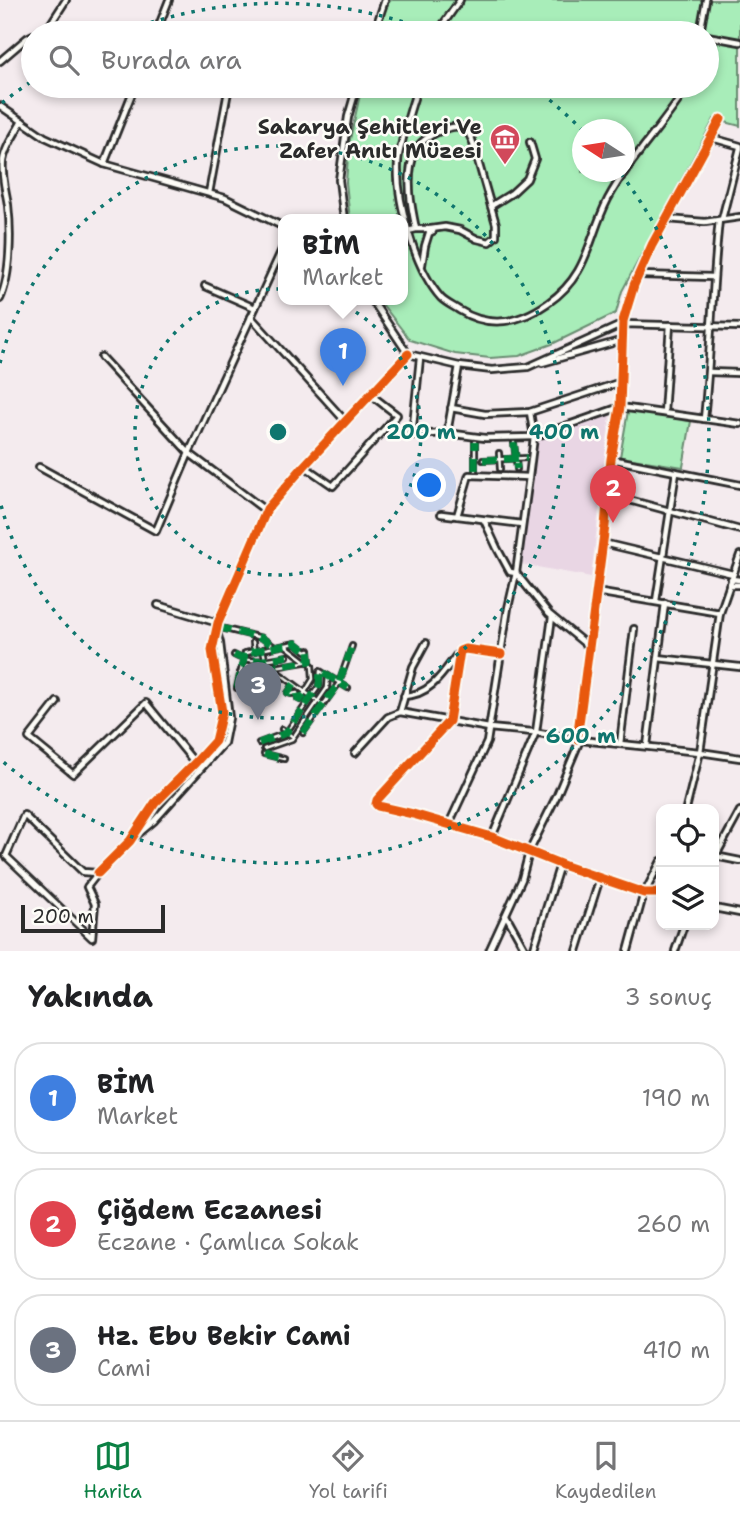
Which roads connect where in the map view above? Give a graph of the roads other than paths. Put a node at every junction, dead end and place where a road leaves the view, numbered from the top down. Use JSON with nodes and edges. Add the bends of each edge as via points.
{"nodes":[{"id":1,"x":66,"y":0,"type":"edge"},
{"id":2,"x":169,"y":0,"type":"edge"},
{"id":3,"x":385,"y":0,"type":"edge"},
{"id":4,"x":460,"y":0,"type":"edge"},
{"id":5,"x":706,"y":0,"type":"edge"},
{"id":6,"x":52,"y":21,"type":"edge"},
{"id":7,"x":161,"y":21,"type":"edge"},
{"id":8,"x":378,"y":21,"type":"edge"},
{"id":9,"x":445,"y":21,"type":"edge"},
{"id":10,"x":702,"y":21,"type":"edge"},
{"id":11,"x":719,"y":38,"type":"edge"},
{"id":12,"x":740,"y":42,"type":"edge"},
{"id":13,"x":21,"y":43,"type":"edge"},
{"id":14,"x":0,"y":61,"type":"edge"},
{"id":15,"x":130,"y":98,"type":"edge"},
{"id":16,"x":227,"y":98,"type":"edge"},
{"id":17,"x":354,"y":98,"type":"edge"},
{"id":18,"x":414,"y":98,"type":"edge"},
{"id":19,"x":680,"y":98,"type":"edge"},
{"id":20,"x":0,"y":106,"type":"edge"},
{"id":21,"x":721,"y":120,"type":"dead end"},
{"id":22,"x":22,"y":121,"type":"junction"},
{"id":23,"x":712,"y":138,"type":"junction"},
{"id":24,"x":530,"y":142,"type":"dead end"},
{"id":25,"x":740,"y":147,"type":"edge"},
{"id":26,"x":104,"y":164,"type":"junction"},
{"id":27,"x":209,"y":193,"type":"junction"},
{"id":28,"x":491,"y":206,"type":"junction"},
{"id":29,"x":343,"y":214,"type":"edge"},
{"id":30,"x":404,"y":214,"type":"edge"},
{"id":31,"x":740,"y":217,"type":"edge"},
{"id":32,"x":667,"y":219,"type":"junction"},
{"id":33,"x":720,"y":220,"type":"junction"},
{"id":34,"x":278,"y":224,"type":"edge"},
{"id":35,"x":438,"y":228,"type":"junction"},
{"id":36,"x":416,"y":229,"type":"junction"},
{"id":37,"x":408,"y":231,"type":"joint"},
{"id":38,"x":278,"y":258,"type":"edge"},
{"id":39,"x":422,"y":265,"type":"junction"},
{"id":40,"x":640,"y":275,"type":"junction"},
{"id":41,"x":713,"y":277,"type":"junction"},
{"id":42,"x":205,"y":286,"type":"dead end"},
{"id":43,"x":0,"y":299,"type":"edge"},
{"id":44,"x":375,"y":305,"type":"edge"},
{"id":45,"x":255,"y":308,"type":"junction"},
{"id":46,"x":251,"y":317,"type":"junction"},
{"id":47,"x":623,"y":324,"type":"junction"},
{"id":48,"x":670,"y":325,"type":"junction"},
{"id":49,"x":712,"y":326,"type":"junction"},
{"id":50,"x":740,"y":327,"type":"edge"},
{"id":51,"x":622,"y":340,"type":"junction"},
{"id":52,"x":408,"y":354,"type":"junction"},
{"id":53,"x":101,"y":357,"type":"dead end"},
{"id":54,"x":420,"y":358,"type":"junction"},
{"id":55,"x":459,"y":366,"type":"junction"},
{"id":56,"x":527,"y":367,"type":"junction"},
{"id":57,"x":709,"y":372,"type":"junction"},
{"id":58,"x":740,"y":373,"type":"edge"},
{"id":59,"x":621,"y":382,"type":"junction"},
{"id":60,"x":371,"y":395,"type":"junction"},
{"id":61,"x":620,"y":407,"type":"junction"},
{"id":62,"x":451,"y":408,"type":"junction"},
{"id":63,"x":530,"y":412,"type":"junction"},
{"id":64,"x":664,"y":413,"type":"junction"},
{"id":65,"x":705,"y":419,"type":"junction"},
{"id":66,"x":346,"y":422,"type":"junction"},
{"id":67,"x":740,"y":424,"type":"edge"},
{"id":68,"x":447,"y":433,"type":"junction"},
{"id":69,"x":534,"y":437,"type":"junction"},
{"id":70,"x":475,"y":442,"type":"dead end"},
{"id":71,"x":514,"y":443,"type":"dead end"},
{"id":72,"x":189,"y":453,"type":"junction"},
{"id":73,"x":499,"y":453,"type":"dead end"},
{"id":74,"x":527,"y":458,"type":"dead end"},
{"id":75,"x":500,"y":459,"type":"junction"},
{"id":76,"x":516,"y":459,"type":"junction"},
{"id":77,"x":611,"y":459,"type":"junction"},
{"id":78,"x":483,"y":460,"type":"dead end"},
{"id":79,"x":304,"y":466,"type":"junction"},
{"id":80,"x":39,"y":467,"type":"dead end"},
{"id":81,"x":500,"y":469,"type":"dead end"},
{"id":82,"x":517,"y":469,"type":"dead end"},
{"id":83,"x":475,"y":470,"type":"dead end"},
{"id":84,"x":676,"y":472,"type":"junction"},
{"id":85,"x":529,"y":477,"type":"junction"},
{"id":86,"x":740,"y":485,"type":"edge"},
{"id":87,"x":607,"y":494,"type":"junction"},
{"id":88,"x":266,"y":511,"type":"junction"},
{"id":89,"x":670,"y":511,"type":"junction"},
{"id":90,"x":441,"y":514,"type":"dead end"},
{"id":91,"x":457,"y":516,"type":"junction"},
{"id":92,"x":484,"y":520,"type":"junction"},
{"id":93,"x":522,"y":524,"type":"junction"},
{"id":94,"x":740,"y":530,"type":"edge"},
{"id":95,"x":603,"y":543,"type":"junction"},
{"id":96,"x":740,"y":555,"type":"edge"},
{"id":97,"x":663,"y":557,"type":"junction"},
{"id":98,"x":516,"y":573,"type":"junction"},
{"id":99,"x":740,"y":579,"type":"edge"},
{"id":100,"x":731,"y":580,"type":"junction"},
{"id":101,"x":740,"y":586,"type":"edge"},
{"id":102,"x":596,"y":592,"type":"junction"},
{"id":103,"x":656,"y":601,"type":"junction"},
{"id":104,"x":665,"y":603,"type":"junction"},
{"id":105,"x":158,"y":605,"type":"dead end"},
{"id":106,"x":720,"y":613,"type":"junction"},
{"id":107,"x":552,"y":617,"type":"junction"},
{"id":108,"x":217,"y":627,"type":"junction"},
{"id":109,"x":634,"y":629,"type":"dead end"},
{"id":110,"x":253,"y":642,"type":"dead end"},
{"id":111,"x":426,"y":643,"type":"dead end"},
{"id":112,"x":285,"y":645,"type":"junction"},
{"id":113,"x":352,"y":646,"type":"dead end"},
{"id":114,"x":275,"y":647,"type":"junction"},
{"id":115,"x":289,"y":648,"type":"junction"},
{"id":116,"x":589,"y":648,"type":"junction"},
{"id":117,"x":263,"y":649,"type":"junction"},
{"id":118,"x":254,"y":651,"type":"junction"},
{"id":119,"x":460,"y":651,"type":"junction"},
{"id":120,"x":293,"y":652,"type":"junction"},
{"id":121,"x":501,"y":654,"type":"junction"},
{"id":122,"x":234,"y":655,"type":"dead end"},
{"id":123,"x":298,"y":655,"type":"junction"},
{"id":124,"x":288,"y":657,"type":"junction"},
{"id":125,"x":273,"y":658,"type":"junction"},
{"id":126,"x":658,"y":658,"type":"junction"},
{"id":127,"x":243,"y":660,"type":"junction"},
{"id":128,"x":265,"y":660,"type":"junction"},
{"id":129,"x":307,"y":662,"type":"junction"},
{"id":130,"x":712,"y":663,"type":"junction"},
{"id":131,"x":312,"y":665,"type":"dead end"},
{"id":132,"x":740,"y":667,"type":"edge"},
{"id":133,"x":271,"y":668,"type":"junction"},
{"id":134,"x":240,"y":673,"type":"junction"},
{"id":135,"x":328,"y":676,"type":"junction"},
{"id":136,"x":339,"y":683,"type":"junction"},
{"id":137,"x":294,"y":684,"type":"junction"},
{"id":138,"x":237,"y":688,"type":"dead end"},
{"id":139,"x":348,"y":688,"type":"dead end"},
{"id":140,"x":300,"y":689,"type":"junction"},
{"id":141,"x":306,"y":693,"type":"junction"},
{"id":142,"x":297,"y":694,"type":"junction"},
{"id":143,"x":311,"y":696,"type":"junction"},
{"id":144,"x":404,"y":696,"type":"junction"},
{"id":145,"x":318,"y":701,"type":"junction"},
{"id":146,"x":57,"y":702,"type":"dead end"},
{"id":147,"x":323,"y":705,"type":"junction"},
{"id":148,"x":400,"y":712,"type":"junction"},
{"id":149,"x":449,"y":721,"type":"junction"},
{"id":150,"x":489,"y":728,"type":"junction"},
{"id":151,"x":282,"y":729,"type":"dead end"},
{"id":152,"x":536,"y":732,"type":"junction"},
{"id":153,"x":287,"y":733,"type":"junction"},
{"id":154,"x":303,"y":733,"type":"dead end"},
{"id":155,"x":293,"y":737,"type":"junction"},
{"id":156,"x":579,"y":740,"type":"junction"},
{"id":157,"x":259,"y":743,"type":"dead end"},
{"id":158,"x":620,"y":744,"type":"junction"},
{"id":159,"x":647,"y":746,"type":"junction"},
{"id":160,"x":264,"y":749,"type":"dead end"},
{"id":161,"x":700,"y":752,"type":"junction"},
{"id":162,"x":355,"y":753,"type":"dead end"},
{"id":163,"x":264,"y":754,"type":"dead end"},
{"id":164,"x":740,"y":758,"type":"edge"},
{"id":165,"x":284,"y":760,"type":"dead end"},
{"id":166,"x":195,"y":763,"type":"junction"},
{"id":167,"x":687,"y":804,"type":"edge"},
{"id":168,"x":740,"y":812,"type":"edge"},
{"id":169,"x":449,"y":824,"type":"junction"},
{"id":170,"x":492,"y":837,"type":"junction"},
{"id":171,"x":130,"y":841,"type":"junction"},
{"id":172,"x":719,"y":848,"type":"edge"},
{"id":173,"x":529,"y":852,"type":"junction"},
{"id":174,"x":719,"y":858,"type":"edge"},
{"id":175,"x":740,"y":861,"type":"edge"},
{"id":176,"x":561,"y":864,"type":"junction"},
{"id":177,"x":658,"y":867,"type":"edge"},
{"id":178,"x":98,"y":873,"type":"junction"},
{"id":179,"x":600,"y":878,"type":"junction"},
{"id":180,"x":644,"y":893,"type":"junction"},
{"id":181,"x":656,"y":893,"type":"edge"},
{"id":182,"x":719,"y":909,"type":"edge"},
{"id":183,"x":740,"y":913,"type":"edge"},
{"id":184,"x":506,"y":914,"type":"junction"},
{"id":185,"x":682,"y":930,"type":"edge"},
{"id":186,"x":489,"y":951,"type":"edge"},
{"id":187,"x":526,"y":951,"type":"edge"},
{"id":188,"x":533,"y":951,"type":"edge"},
{"id":189,"x":577,"y":951,"type":"edge"},
{"id":190,"x":628,"y":951,"type":"edge"},
{"id":191,"x":676,"y":951,"type":"edge"}],
"edges":[{"from":1,"to":6,"type":"street"},
{"from":2,"to":7,"type":"street"},
{"from":3,"to":8,"type":"street"},
{"from":4,"to":9,"type":"street"},
{"from":5,"to":10,"type":"street"},
{"from":11,"to":12,"type":"street"},
{"from":13,"to":14,"type":"street"},
{"from":15,"to":26,"type":"street"},
{"from":16,"to":27,"type":"street"},
{"from":17,"to":29,"type":"street","via":[[340,180]]},
{"from":18,"to":30,"type":"street","via":[[397,162]]},
{"from":19,"to":39,"type":"street","via":[[608,200],[583,264],[551,302],[530,315],[490,323],[442,299]]},
{"from":20,"to":22,"type":"street"},
{"from":21,"to":23,"type":"street"},
{"from":22,"to":26,"type":"street","via":[[45,138]]},
{"from":22,"to":43,"type":"street","via":[[3,162],[10,223],[6,281]]},
{"from":23,"to":25,"type":"street"},
{"from":23,"to":32,"type":"street"},
{"from":24,"to":28,"type":"street","via":[[535,159],[527,179]]},
{"from":25,"to":33,"type":"street"},
{"from":26,"to":27,"type":"street"},
{"from":27,"to":34,"type":"street"},
{"from":28,"to":35,"type":"street","via":[[496,236],[489,242],[460,230]]},
{"from":28,"to":36,"type":"street","via":[[467,130],[447,128],[418,145],[413,158],[410,205]]},
{"from":31,"to":33,"type":"street"},
{"from":32,"to":33,"type":"street"},
{"from":32,"to":40,"type":"street"},
{"from":33,"to":41,"type":"street"},
{"from":35,"to":36,"type":"street"},
{"from":35,"to":39,"type":"street","via":[[429,233]]},
{"from":36,"to":37,"type":"street"},
{"from":37,"to":39,"type":"street"},
{"from":38,"to":45,"type":"street"},
{"from":40,"to":41,"type":"street"},
{"from":40,"to":47,"type":"street"},
{"from":41,"to":49,"type":"street"},
{"from":42,"to":45,"type":"street"},
{"from":44,"to":52,"type":"street"},
{"from":45,"to":46,"type":"street"},
{"from":46,"to":66,"type":"street"},
{"from":46,"to":72,"type":"street"},
{"from":47,"to":48,"type":"street"},
{"from":47,"to":51,"type":"street"},
{"from":47,"to":56,"type":"street"},
{"from":48,"to":49,"type":"street"},
{"from":48,"to":64,"type":"street"},
{"from":49,"to":50,"type":"street"},
{"from":49,"to":57,"type":"street"},
{"from":51,"to":56,"type":"street"},
{"from":51,"to":59,"type":"street"},
{"from":52,"to":54,"type":"street"},
{"from":52,"to":60,"type":"street"},
{"from":53,"to":72,"type":"street"},
{"from":54,"to":55,"type":"street"},
{"from":54,"to":68,"type":"street","via":[[412,435]]},
{"from":55,"to":56,"type":"street","via":[[492,370]]},
{"from":55,"to":62,"type":"street"},
{"from":57,"to":58,"type":"street"},
{"from":57,"to":65,"type":"street"},
{"from":59,"to":61,"type":"street"},
{"from":59,"to":63,"type":"street"},
{"from":60,"to":66,"type":"street"},
{"from":60,"to":79,"type":"street","via":[[397,415],[333,486]]},
{"from":61,"to":64,"type":"street"},
{"from":61,"to":69,"type":"street"},
{"from":61,"to":77,"type":"street"},
{"from":62,"to":63,"type":"street","via":[[485,414]]},
{"from":62,"to":68,"type":"street"},
{"from":63,"to":69,"type":"street"},
{"from":64,"to":65,"type":"street"},
{"from":65,"to":67,"type":"street"},
{"from":66,"to":79,"type":"street"},
{"from":68,"to":69,"type":"street"},
{"from":69,"to":85,"type":"street"},
{"from":70,"to":83,"type":"street"},
{"from":71,"to":76,"type":"street"},
{"from":72,"to":80,"type":"street","via":[[156,531]]},
{"from":72,"to":88,"type":"street"},
{"from":73,"to":75,"type":"street"},
{"from":74,"to":76,"type":"street"},
{"from":75,"to":76,"type":"street"},
{"from":75,"to":78,"type":"street"},
{"from":75,"to":81,"type":"street"},
{"from":76,"to":82,"type":"street"},
{"from":77,"to":84,"type":"street"},
{"from":77,"to":87,"type":"street"},
{"from":79,"to":88,"type":"street"},
{"from":84,"to":86,"type":"street"},
{"from":84,"to":89,"type":"street"},
{"from":85,"to":91,"type":"street","via":[[469,475]]},
{"from":85,"to":93,"type":"street"},
{"from":87,"to":89,"type":"street"},
{"from":87,"to":95,"type":"street"},
{"from":88,"to":108,"type":"street"},
{"from":89,"to":94,"type":"street"},
{"from":89,"to":97,"type":"street"},
{"from":90,"to":91,"type":"street"},
{"from":91,"to":92,"type":"street"},
{"from":92,"to":93,"type":"street"},
{"from":92,"to":98,"type":"street","via":[[510,572]]},
{"from":93,"to":98,"type":"street"},
{"from":95,"to":97,"type":"street"},
{"from":95,"to":102,"type":"street"},
{"from":96,"to":100,"type":"street"},
{"from":97,"to":100,"type":"street"},
{"from":97,"to":103,"type":"street"},
{"from":98,"to":107,"type":"street"},
{"from":98,"to":121,"type":"street"},
{"from":99,"to":100,"type":"street"},
{"from":100,"to":101,"type":"street"},
{"from":100,"to":106,"type":"street"},
{"from":102,"to":103,"type":"street"},
{"from":102,"to":116,"type":"street"},
{"from":103,"to":104,"type":"street"},
{"from":104,"to":106,"type":"street"},
{"from":104,"to":126,"type":"street"},
{"from":105,"to":108,"type":"street"},
{"from":106,"to":130,"type":"street"},
{"from":107,"to":116,"type":"street"},
{"from":107,"to":152,"type":"street"},
{"from":108,"to":114,"type":"street","via":[[262,638]]},
{"from":108,"to":166,"type":"street","via":[[212,650],[222,712],[215,741]]},
{"from":108,"to":171,"type":"street","via":[[229,718],[224,743]]},
{"from":109,"to":158,"type":"street"},
{"from":110,"to":118,"type":"street"},
{"from":111,"to":144,"type":"street"},
{"from":112,"to":114,"type":"street"},
{"from":112,"to":115,"type":"street"},
{"from":112,"to":129,"type":"street","via":[[296,643],[309,650]]},
{"from":113,"to":136,"type":"street"},
{"from":114,"to":117,"type":"street"},
{"from":115,"to":120,"type":"street"},
{"from":115,"to":124,"type":"street"},
{"from":116,"to":156,"type":"street"},
{"from":117,"to":118,"type":"street"},
{"from":117,"to":128,"type":"street"},
{"from":118,"to":127,"type":"street","via":[[245,653]]},
{"from":119,"to":121,"type":"street"},
{"from":119,"to":144,"type":"street","via":[[434,685],[420,694]]},
{"from":119,"to":149,"type":"street"},
{"from":120,"to":123,"type":"street"},
{"from":120,"to":124,"type":"street"},
{"from":121,"to":150,"type":"street"},
{"from":122,"to":127,"type":"street"},
{"from":123,"to":124,"type":"street"},
{"from":123,"to":129,"type":"street"},
{"from":124,"to":125,"type":"street"},
{"from":125,"to":128,"type":"street"},
{"from":125,"to":133,"type":"street"},
{"from":126,"to":130,"type":"street"},
{"from":126,"to":159,"type":"street"},
{"from":127,"to":128,"type":"street"},
{"from":127,"to":134,"type":"street"},
{"from":128,"to":133,"type":"street"},
{"from":129,"to":133,"type":"street"},
{"from":130,"to":132,"type":"street"},
{"from":130,"to":161,"type":"street"},
{"from":131,"to":141,"type":"street","via":[[313,679]]},
{"from":133,"to":134,"type":"street"},
{"from":133,"to":137,"type":"street"},
{"from":134,"to":138,"type":"street"},
{"from":135,"to":136,"type":"street"},
{"from":135,"to":143,"type":"street","via":[[320,671],[319,686]]},
{"from":135,"to":145,"type":"street","via":[[327,688]]},
{"from":136,"to":139,"type":"street"},
{"from":136,"to":147,"type":"street"},
{"from":137,"to":140,"type":"street"},
{"from":137,"to":142,"type":"street","via":[[288,692]]},
{"from":140,"to":141,"type":"street"},
{"from":140,"to":142,"type":"street"},
{"from":141,"to":142,"type":"street","via":[[300,700]]},
{"from":141,"to":143,"type":"street"},
{"from":143,"to":145,"type":"street"},
{"from":143,"to":153,"type":"street"},
{"from":144,"to":148,"type":"street"},
{"from":145,"to":147,"type":"street"},
{"from":145,"to":155,"type":"street"},
{"from":146,"to":166,"type":"street","via":[[29,738],[73,774],[146,703]]},
{"from":147,"to":154,"type":"street"},
{"from":148,"to":149,"type":"street"},
{"from":148,"to":162,"type":"street","via":[[388,717]]},
{"from":149,"to":150,"type":"street"},
{"from":149,"to":169,"type":"street","via":[[376,803]]},
{"from":150,"to":152,"type":"street"},
{"from":150,"to":169,"type":"street","via":[[487,742]]},
{"from":151,"to":153,"type":"street"},
{"from":152,"to":156,"type":"street"},
{"from":152,"to":170,"type":"street"},
{"from":153,"to":155,"type":"street"},
{"from":153,"to":157,"type":"street"},
{"from":155,"to":160,"type":"street"},
{"from":156,"to":158,"type":"street"},
{"from":156,"to":173,"type":"street"},
{"from":158,"to":159,"type":"street"},
{"from":159,"to":161,"type":"street"},
{"from":161,"to":164,"type":"street"},
{"from":161,"to":167,"type":"street"},
{"from":163,"to":165,"type":"street"},
{"from":166,"to":171,"type":"street","via":[[155,803]]},
{"from":168,"to":172,"type":"street"},
{"from":169,"to":170,"type":"street"},
{"from":170,"to":173,"type":"street"},
{"from":171,"to":178,"type":"street"},
{"from":173,"to":176,"type":"street"},
{"from":173,"to":184,"type":"street"},
{"from":174,"to":175,"type":"street"},
{"from":176,"to":179,"type":"street"},
{"from":176,"to":188,"type":"street"},
{"from":177,"to":180,"type":"street"},
{"from":178,"to":178,"type":"street","via":[[87,887],[96,904],[92,938],[6,856],[24,815],[83,872]]},
{"from":179,"to":180,"type":"street"},
{"from":179,"to":189,"type":"street"},
{"from":180,"to":181,"type":"street"},
{"from":180,"to":190,"type":"street"},
{"from":182,"to":183,"type":"street"},
{"from":184,"to":186,"type":"street"},
{"from":184,"to":187,"type":"street"},
{"from":185,"to":191,"type":"street"}]}
